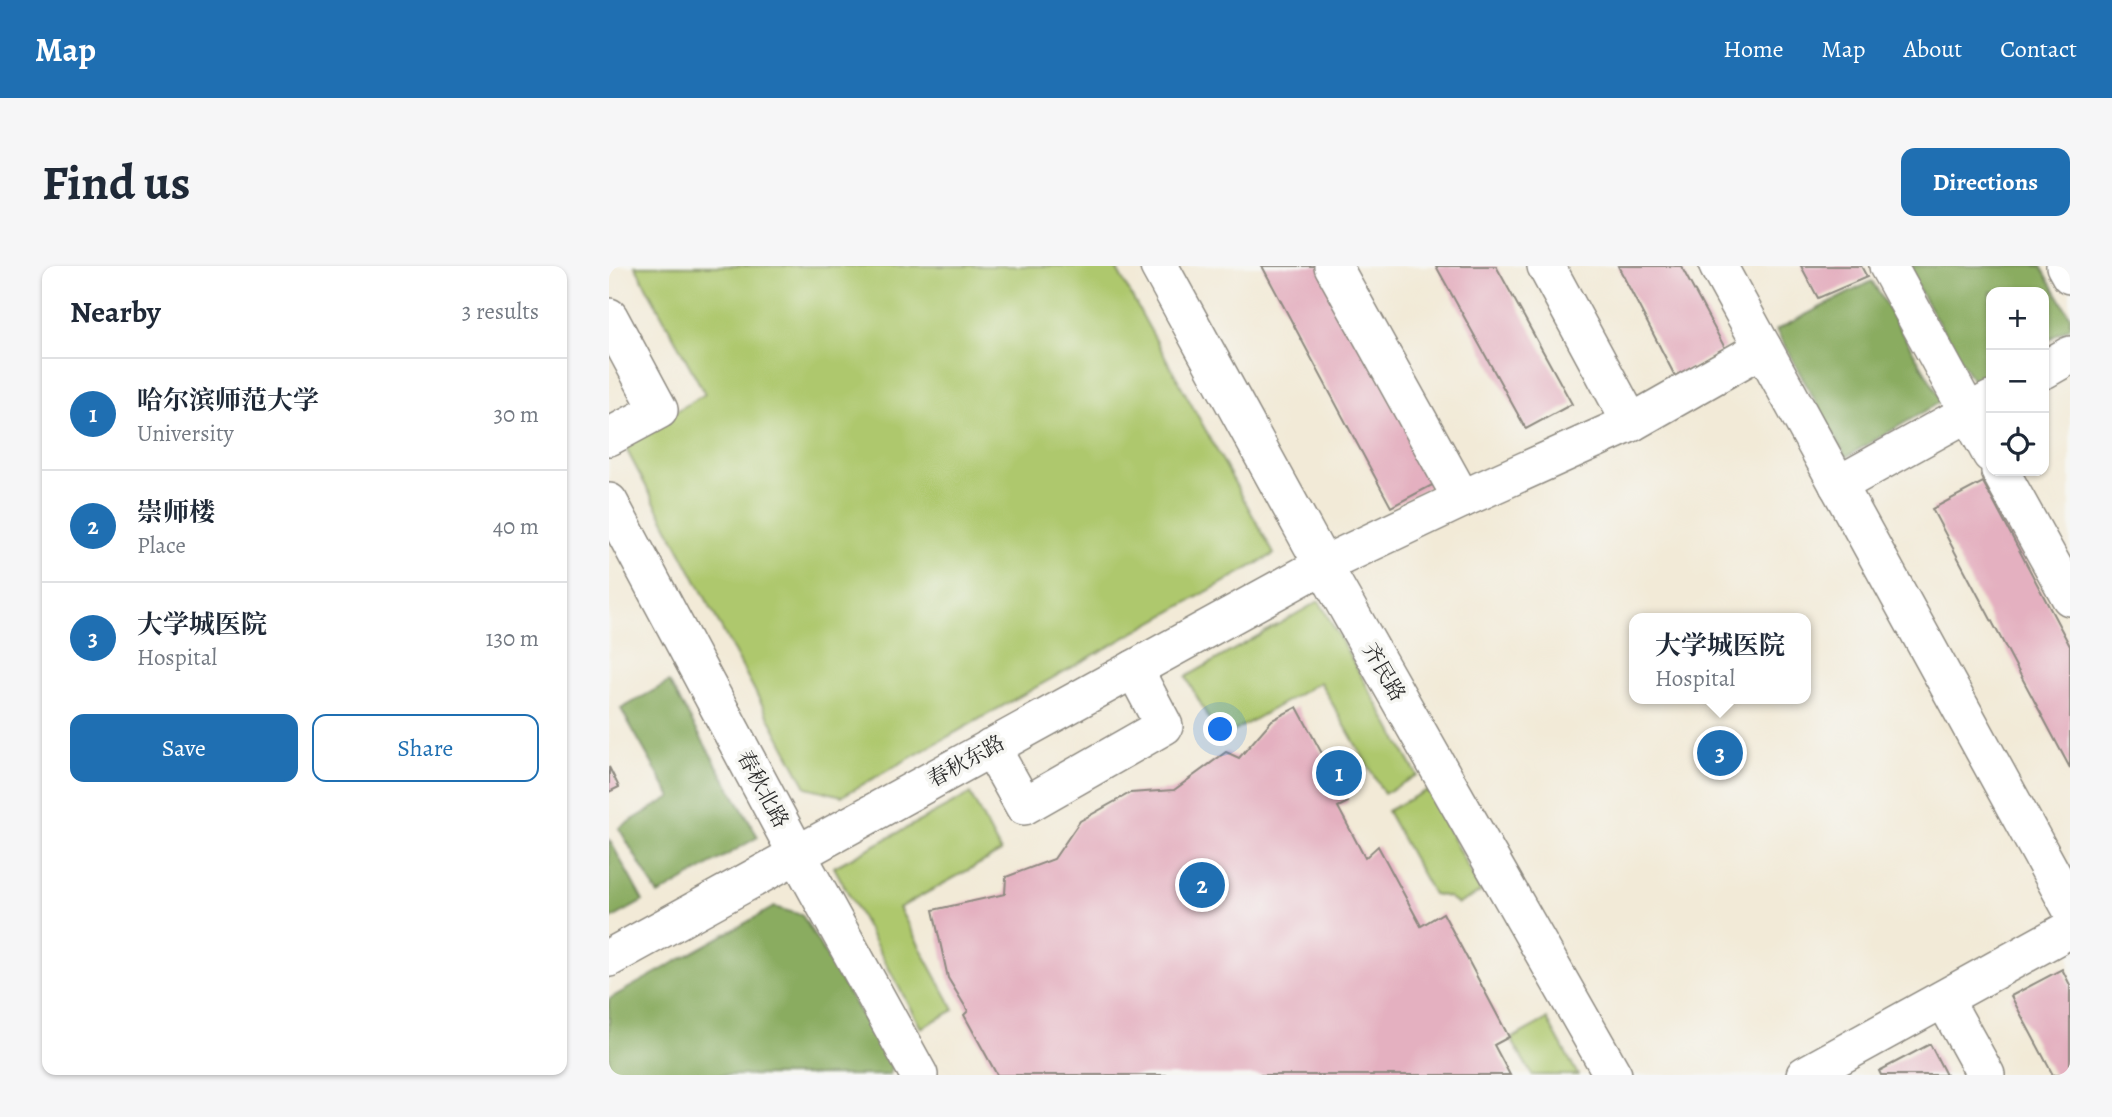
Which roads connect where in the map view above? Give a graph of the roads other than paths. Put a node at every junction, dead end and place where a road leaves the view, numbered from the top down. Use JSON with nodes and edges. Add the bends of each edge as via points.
{"nodes":[{"id":1,"x":1159,"y":266,"type":"edge"},
{"id":2,"x":1333,"y":266,"type":"edge"},
{"id":3,"x":1546,"y":266,"type":"edge"},
{"id":4,"x":1718,"y":266,"type":"edge"},
{"id":5,"x":1888,"y":266,"type":"edge"},
{"id":6,"x":2065,"y":266,"type":"edge"},
{"id":7,"x":2070,"y":275,"type":"edge"},
{"id":8,"x":609,"y":317,"type":"edge"},
{"id":9,"x":1763,"y":348,"type":"junction"},
{"id":10,"x":2070,"y":355,"type":"edge"},
{"id":11,"x":2049,"y":367,"type":"edge"},
{"id":12,"x":1980,"y":406,"type":"edge"},
{"id":13,"x":1632,"y":424,"type":"junction"},
{"id":14,"x":1986,"y":432,"type":"edge"},
{"id":15,"x":609,"y":436,"type":"edge"},
{"id":16,"x":2003,"y":476,"type":"edge"},
{"id":17,"x":1838,"y":485,"type":"junction"},
{"id":18,"x":1462,"y":499,"type":"junction"},
{"id":19,"x":609,"y":502,"type":"edge"},
{"id":20,"x":1323,"y":565,"type":"junction"},
{"id":21,"x":2070,"y":597,"type":"edge"},
{"id":22,"x":1134,"y":668,"type":"junction"},
{"id":23,"x":991,"y":747,"type":"junction"},
{"id":24,"x":797,"y":854,"type":"junction"},
{"id":25,"x":2070,"y":907,"type":"edge"},
{"id":26,"x":2070,"y":929,"type":"edge"},
{"id":27,"x":609,"y":958,"type":"edge"},
{"id":28,"x":1944,"y":999,"type":"junction"},
{"id":29,"x":909,"y":1068,"type":"edge"},
{"id":30,"x":1613,"y":1075,"type":"edge"},
{"id":31,"x":1805,"y":1075,"type":"edge"},
{"id":32,"x":1986,"y":1075,"type":"edge"}],
"edges":[{"from":1,"to":20,"type":"lane","name":"齐民路"},
{"from":2,"to":18,"type":"lane"},
{"from":3,"to":13,"type":"lane"},
{"from":4,"to":9,"type":"lane"},
{"from":5,"to":12,"type":"lane"},
{"from":6,"to":7,"type":"lane"},
{"from":8,"to":15,"type":"lane","via":[[659,410]]},
{"from":9,"to":13,"type":"lane","name":"春秋东路"},
{"from":9,"to":17,"type":"lane"},
{"from":10,"to":11,"type":"lane"},
{"from":12,"to":14,"type":"lane"},
{"from":12,"to":17,"type":"lane"},
{"from":13,"to":18,"type":"lane","name":"春秋东路"},
{"from":16,"to":21,"type":"lane"},
{"from":17,"to":25,"type":"lane"},
{"from":18,"to":20,"type":"lane","name":"春秋东路"},
{"from":19,"to":24,"type":"lane","name":"春秋北路"},
{"from":20,"to":22,"type":"lane","name":"春秋东路"},
{"from":20,"to":30,"type":"lane","name":"齐民路"},
{"from":22,"to":23,"type":"lane","name":"春秋东路"},
{"from":22,"to":23,"type":"lane","via":[[1164,726],[1024,806]]},
{"from":23,"to":24,"type":"lane","name":"春秋东路"},
{"from":24,"to":27,"type":"lane","name":"春秋东路"},
{"from":24,"to":29,"type":"lane","name":"春秋北路"},
{"from":26,"to":28,"type":"lane"},
{"from":28,"to":31,"type":"lane"},
{"from":28,"to":32,"type":"lane"}]}
